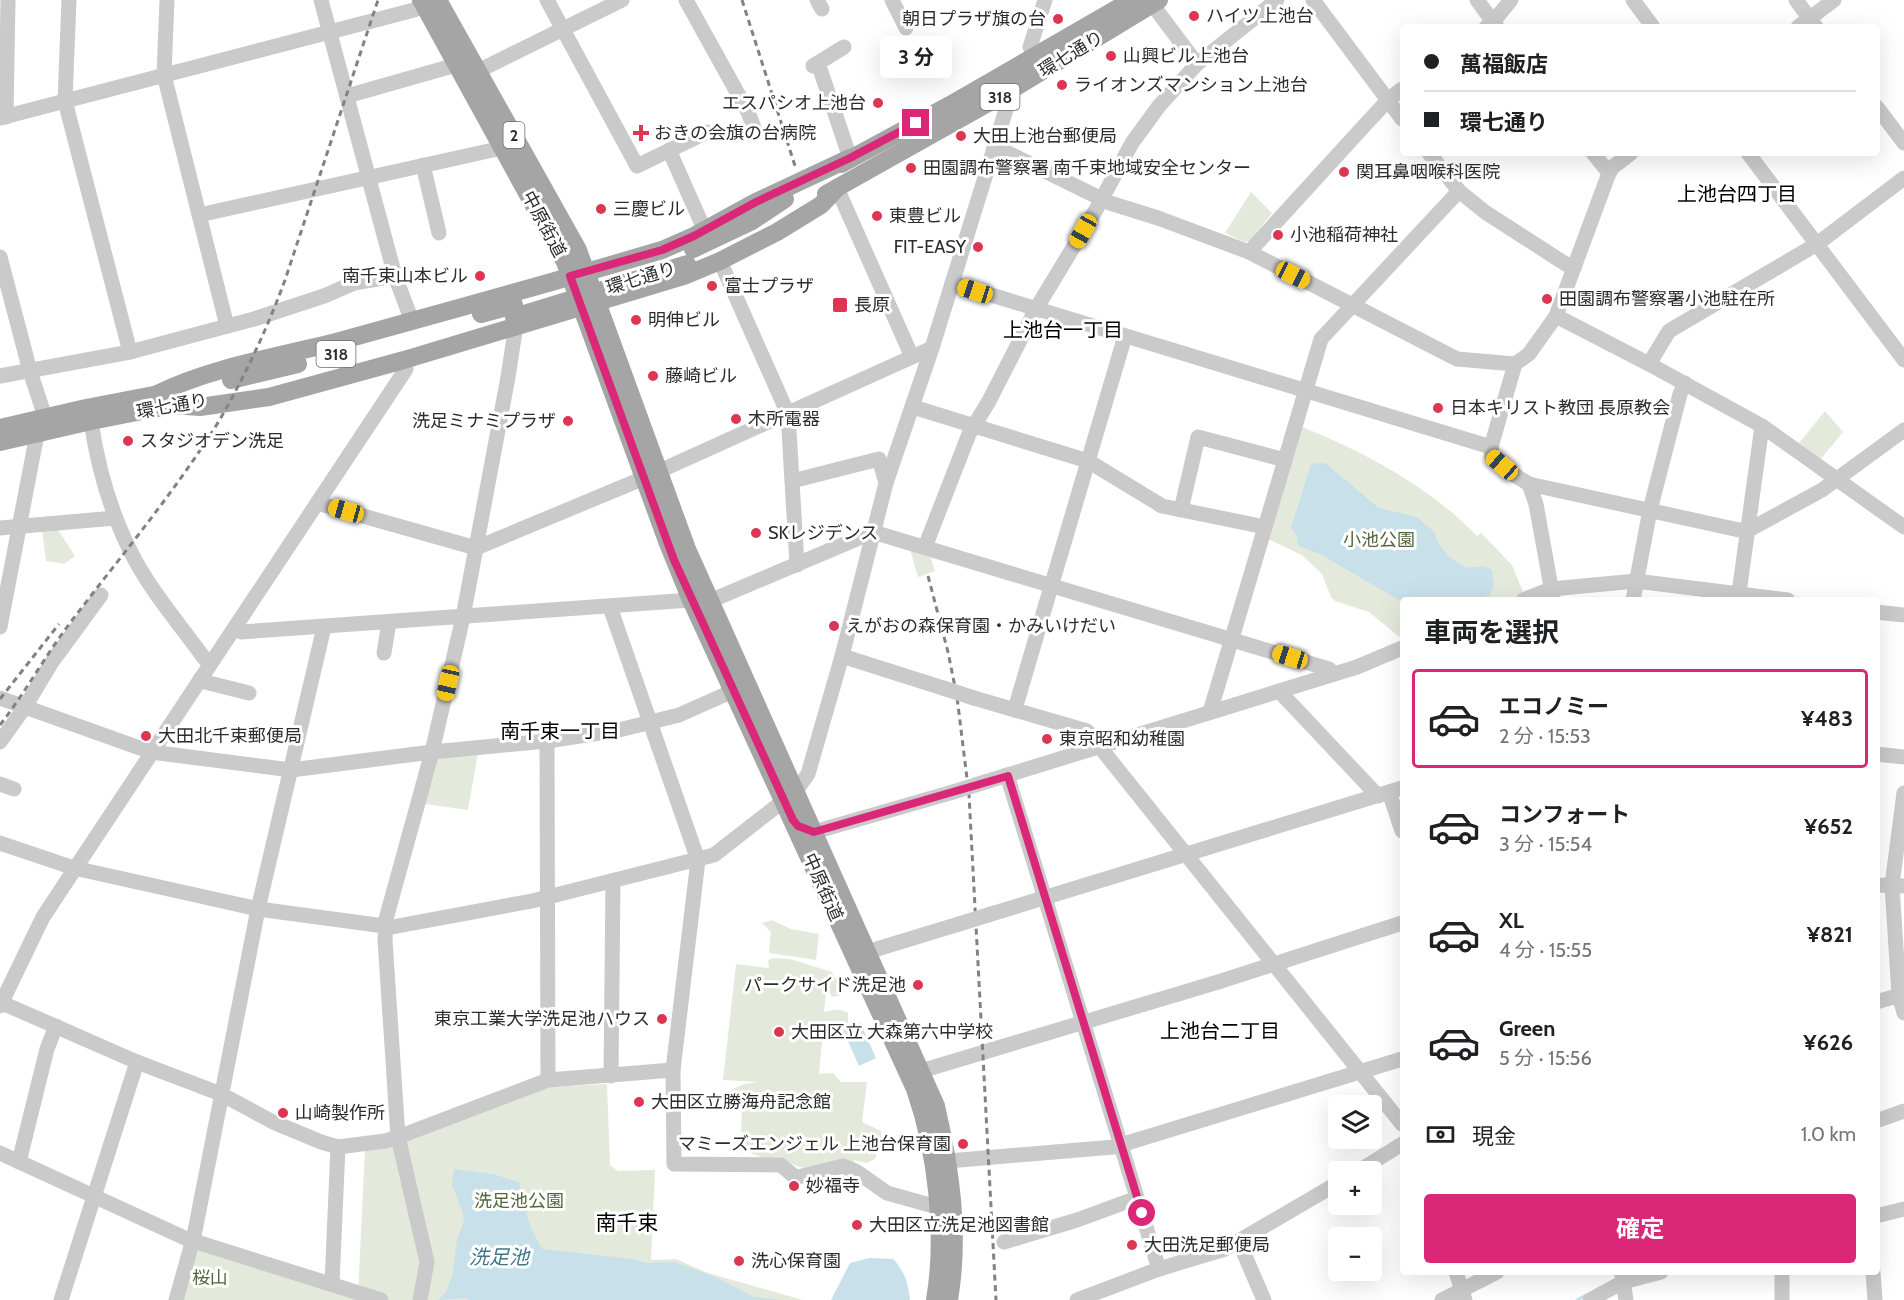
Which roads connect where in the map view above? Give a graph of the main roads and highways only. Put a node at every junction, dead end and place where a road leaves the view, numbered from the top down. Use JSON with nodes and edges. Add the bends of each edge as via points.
{"nodes":[{"id":1,"x":1132,"y":0,"type":"edge"},
{"id":2,"x":428,"y":1,"type":"edge"},
{"id":3,"x":1156,"y":2,"type":"edge"},
{"id":4,"x":850,"y":158,"type":"junction"},
{"id":5,"x":837,"y":188,"type":"junction"},
{"id":6,"x":685,"y":259,"type":"junction"},
{"id":7,"x":578,"y":274,"type":"junction"},
{"id":8,"x":589,"y":304,"type":"junction"},
{"id":9,"x":515,"y":316,"type":"junction"},
{"id":10,"x":157,"y":394,"type":"junction"},
{"id":11,"x":172,"y":405,"type":"junction"},
{"id":12,"x":41,"y":425,"type":"junction"},
{"id":13,"x":0,"y":428,"type":"edge"},
{"id":14,"x":0,"y":442,"type":"edge"},
{"id":15,"x":652,"y":474,"type":"junction"},
{"id":16,"x":790,"y":796,"type":"junction"},
{"id":17,"x":941,"y":1162,"type":"junction"},
{"id":18,"x":935,"y":1300,"type":"edge"},
{"id":19,"x":948,"y":1300,"type":"edge"}],
"edges":[{"from":1,"to":4,"type":"main road","name":"環七通り","number":"318"},
{"from":2,"to":7,"type":"main road","name":"中原街道","number":"2","via":[[456,65],[560,251]]},
{"from":2,"to":7,"type":"main road","name":"中原街道","number":"2","via":[[478,71],[578,250]]},
{"from":3,"to":5,"type":"main road","name":"環七通り","number":"318","via":[[1006,93]]},
{"from":4,"to":6,"type":"main road","name":"環七通り","number":"318"},
{"from":4,"to":7,"type":"main road","via":[[662,250]]},
{"from":5,"to":6,"type":"main road","name":"環七通り","number":"318","via":[[727,247]]},
{"from":5,"to":8,"type":"main road","via":[[821,205],[720,261],[684,276]]},
{"from":6,"to":9,"type":"main road","name":"環七通り","number":"318","bridge":true},
{"from":7,"to":8,"type":"main road","name":"中原街道","number":"2"},
{"from":7,"to":10,"type":"main road","via":[[221,371]]},
{"from":8,"to":9,"type":"main road"},
{"from":8,"to":15,"type":"main road","name":"中原街道","number":"2"},
{"from":9,"to":10,"type":"main road","name":"環七通り","number":"318"},
{"from":9,"to":11,"type":"main road","name":"環七通り","number":"318","via":[[236,394]]},
{"from":9,"to":11,"type":"main road","via":[[404,360],[270,397],[200,407]]},
{"from":10,"to":12,"type":"main road","name":"環七通り","number":"318"},
{"from":11,"to":12,"type":"main road","name":"環七通り","number":"318","via":[[91,421]]},
{"from":12,"to":13,"type":"main road","name":"環七通り","number":"318"},
{"from":12,"to":14,"type":"main road","name":"環七通り","number":"318"},
{"from":15,"to":16,"type":"main road","name":"中原街道","number":"2","via":[[710,601]]},
{"from":15,"to":16,"type":"main road","name":"中原街道","number":"2","via":[[691,600],[733,691]]},
{"from":16,"to":17,"type":"main road","name":"中原街道","number":"2","via":[[793,820],[912,1083]]},
{"from":16,"to":17,"type":"main road","name":"中原街道","number":"2","via":[[814,832],[936,1107]]},
{"from":17,"to":18,"type":"main road","name":"中原街道","number":"2"},
{"from":17,"to":19,"type":"main road","name":"中原街道","number":"2","via":[[953,1223]]}]}
